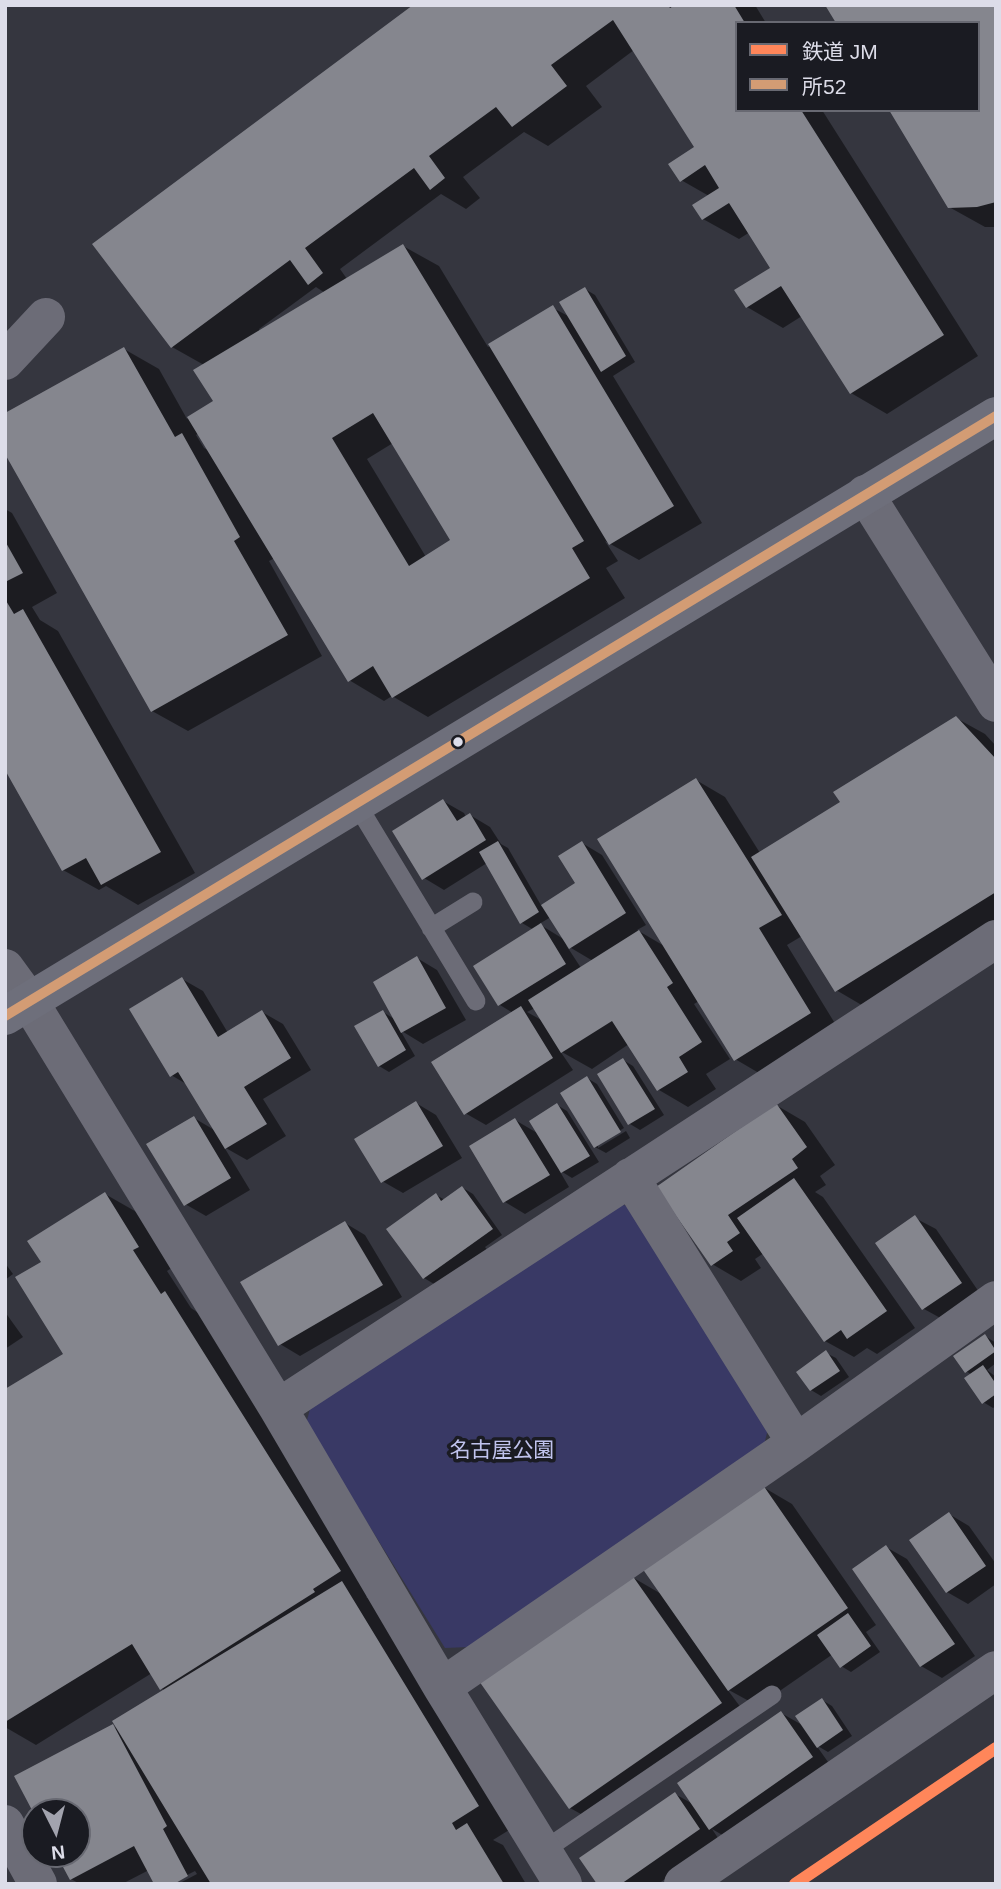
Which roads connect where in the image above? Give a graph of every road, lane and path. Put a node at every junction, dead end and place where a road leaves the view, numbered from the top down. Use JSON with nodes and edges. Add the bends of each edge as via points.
{"nodes":[{"id":1,"x":46,"y":317,"type":"dead end"},
{"id":2,"x":5,"y":361,"type":"edge"},
{"id":3,"x":996,"y":416,"type":"edge"},
{"id":4,"x":865,"y":494,"type":"junction"},
{"id":5,"x":996,"y":703,"type":"edge"},
{"id":6,"x":356,"y":803,"type":"junction"},
{"id":7,"x":473,"y":902,"type":"dead end"},
{"id":8,"x":431,"y":928,"type":"junction"},
{"id":9,"x":996,"y":939,"type":"edge"},
{"id":10,"x":5,"y":968,"type":"edge"},
{"id":11,"x":476,"y":1001,"type":"dead end"},
{"id":12,"x":17,"y":1008,"type":"edge"},
{"id":13,"x":630,"y":1177,"type":"junction"},
{"id":14,"x":996,"y":1300,"type":"edge"},
{"id":15,"x":278,"y":1408,"type":"junction"},
{"id":16,"x":796,"y":1443,"type":"junction"},
{"id":17,"x":996,"y":1670,"type":"edge"},
{"id":18,"x":442,"y":1687,"type":"junction"},
{"id":19,"x":772,"y":1695,"type":"dead end"},
{"id":20,"x":5,"y":1824,"type":"edge"},
{"id":21,"x":543,"y":1851,"type":"junction"},
{"id":22,"x":38,"y":1884,"type":"edge"},
{"id":23,"x":564,"y":1884,"type":"edge"},
{"id":24,"x":683,"y":1884,"type":"edge"}],
"edges":[{"from":1,"to":2,"type":"street"},
{"from":3,"to":4,"type":"main road"},
{"from":4,"to":5,"type":"street"},
{"from":4,"to":6,"type":"main road"},
{"from":6,"to":8,"type":"lane"},
{"from":6,"to":12,"type":"main road"},
{"from":7,"to":8,"type":"lane"},
{"from":8,"to":11,"type":"lane"},
{"from":9,"to":13,"type":"street"},
{"from":10,"to":12,"type":"street"},
{"from":12,"to":15,"type":"street"},
{"from":13,"to":15,"type":"street"},
{"from":13,"to":16,"type":"street"},
{"from":14,"to":16,"type":"street"},
{"from":15,"to":18,"type":"street"},
{"from":16,"to":18,"type":"street"},
{"from":17,"to":24,"type":"street"},
{"from":18,"to":21,"type":"street"},
{"from":19,"to":21,"type":"lane"},
{"from":20,"to":22,"type":"street"},
{"from":21,"to":23,"type":"street"}]}
